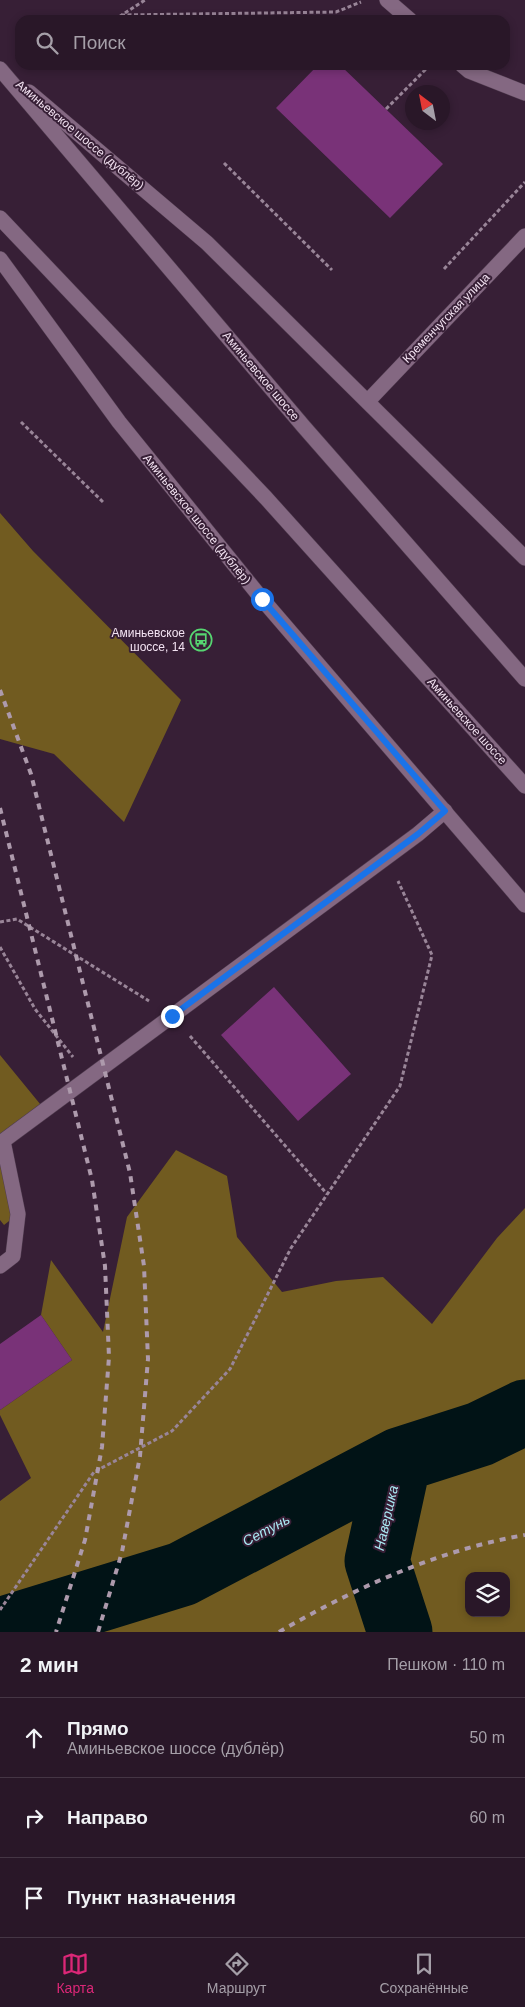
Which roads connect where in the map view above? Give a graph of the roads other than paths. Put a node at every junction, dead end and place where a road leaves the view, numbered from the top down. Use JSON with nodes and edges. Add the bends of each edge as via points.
{"nodes":[{"id":1,"x":387,"y":0,"type":"edge"},
{"id":2,"x":404,"y":15,"type":"edge"},
{"id":3,"x":0,"y":68,"type":"edge"},
{"id":4,"x":467,"y":70,"type":"edge"},
{"id":5,"x":525,"y":94,"type":"edge"},
{"id":6,"x":0,"y":218,"type":"edge"},
{"id":7,"x":525,"y":236,"type":"edge"},
{"id":8,"x":0,"y":259,"type":"edge"},
{"id":9,"x":368,"y":401,"type":"junction"},
{"id":10,"x":525,"y":558,"type":"edge"},
{"id":11,"x":525,"y":679,"type":"edge"},
{"id":12,"x":525,"y":786,"type":"edge"},
{"id":13,"x":445,"y":811,"type":"junction"},
{"id":14,"x":525,"y":905,"type":"edge"},
{"id":15,"x":2,"y":1139,"type":"edge"},
{"id":16,"x":0,"y":1266,"type":"edge"}],
"edges":[{"from":1,"to":2,"type":"main road"},
{"from":3,"to":9,"type":"main road","name":"Аминьевское шоссе (дублёр)","via":[[207,243]]},
{"from":3,"to":11,"type":"main road","name":"Аминьевское шоссе","via":[[304,427]]},
{"from":4,"to":5,"type":"main road"},
{"from":6,"to":12,"type":"main road","name":"Аминьевское шоссе","via":[[266,498]]},
{"from":7,"to":9,"type":"main road","name":"Кременчугская улица"},
{"from":8,"to":13,"type":"main road","name":"Аминьевское шоссе (дублёр)","via":[[162,476],[262,599]]},
{"from":9,"to":10,"type":"main road","name":"Аминьевское шоссе (дублёр)"},
{"from":13,"to":14,"type":"main road","name":"Аминьевское шоссе (дублёр)"},
{"from":13,"to":15,"type":"main road"},
{"from":15,"to":16,"type":"main road","via":[[18,1214],[13,1256]]}]}
